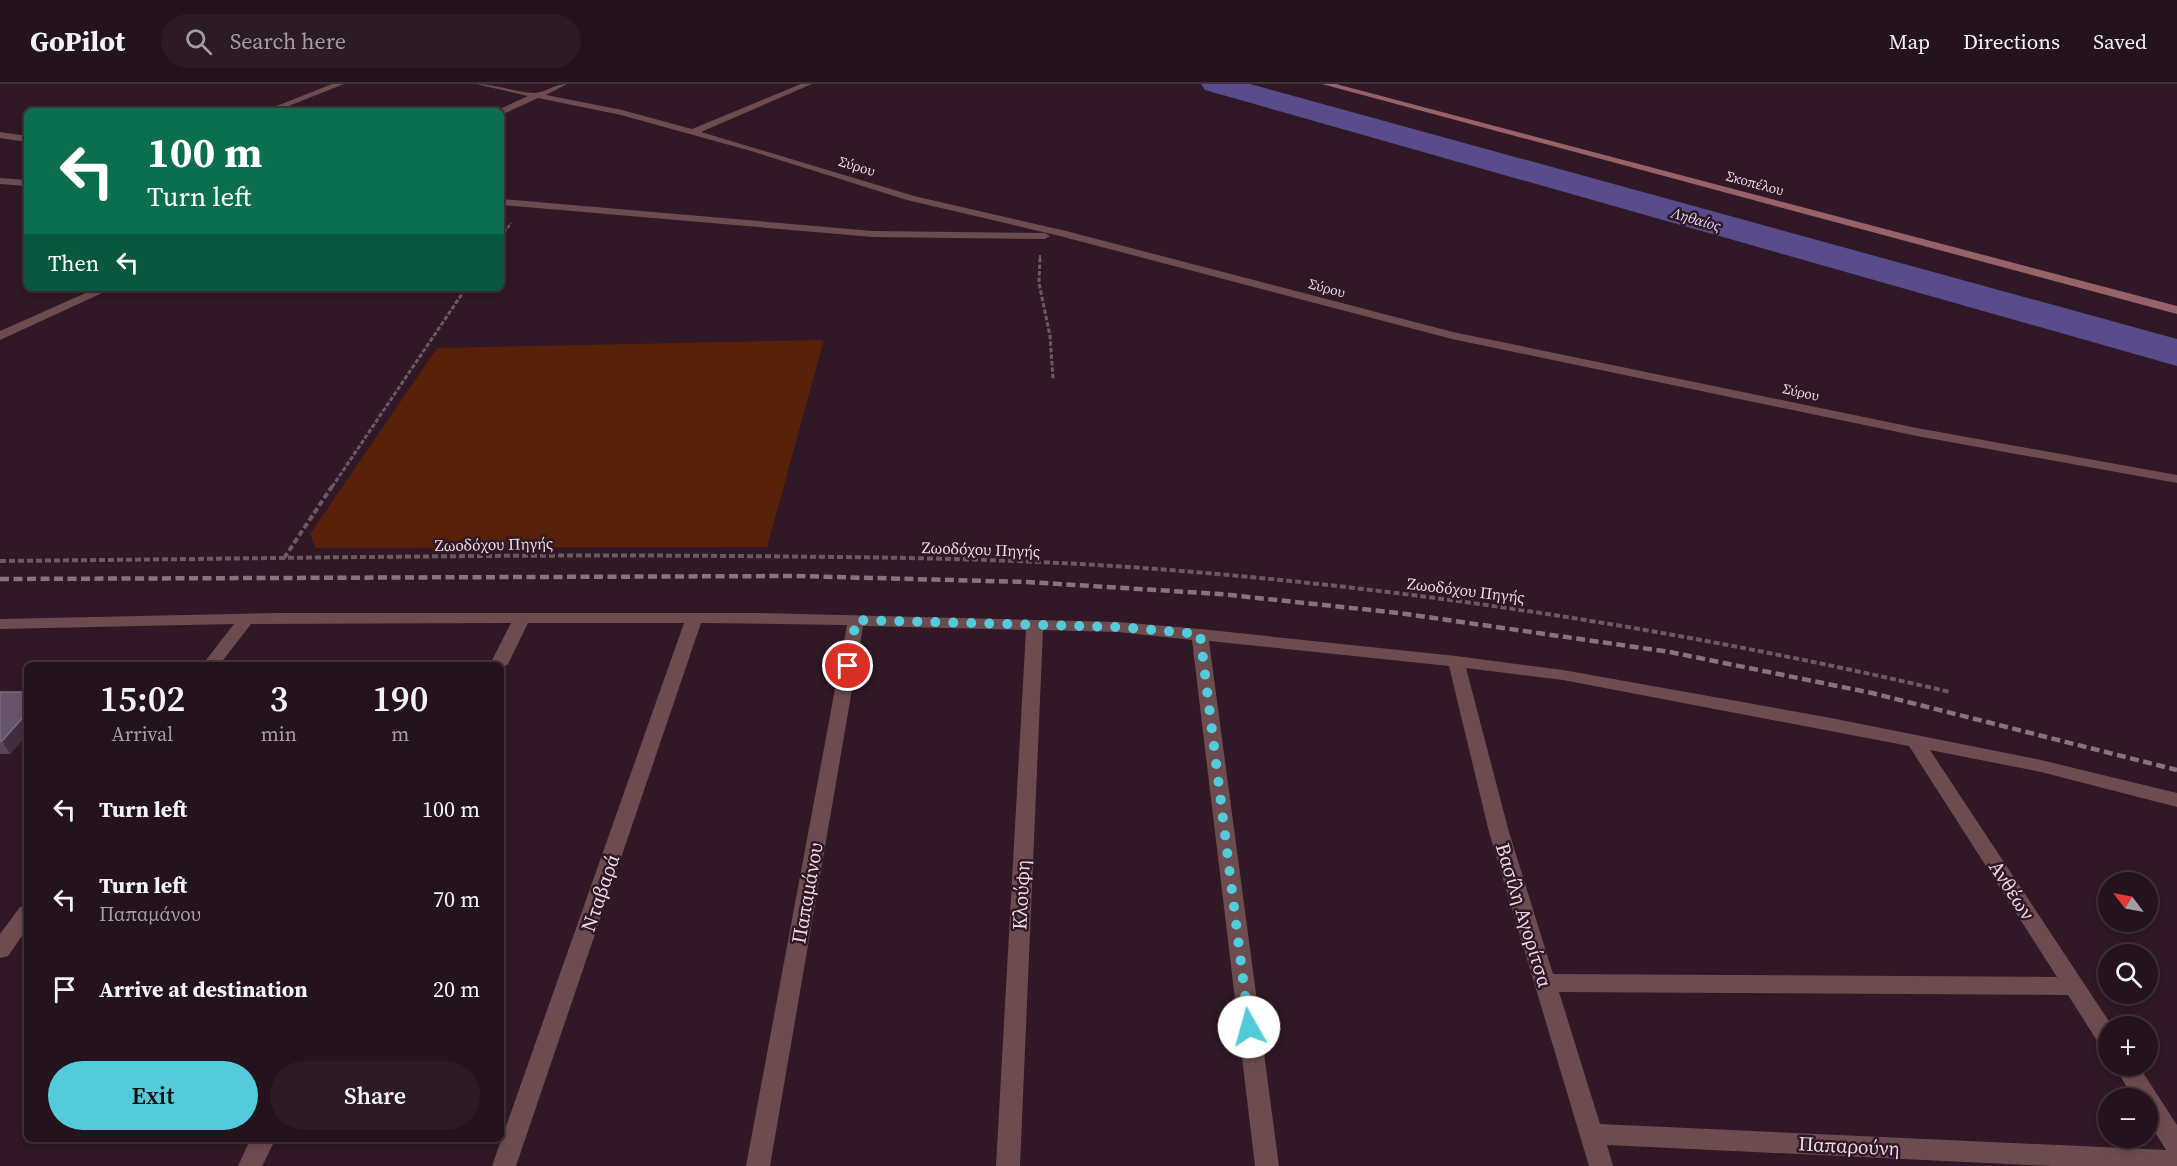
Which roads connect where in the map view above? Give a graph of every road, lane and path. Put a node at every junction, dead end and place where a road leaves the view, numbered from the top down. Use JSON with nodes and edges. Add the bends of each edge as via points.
{"nodes":[{"id":1,"x":340,"y":84,"type":"edge"},
{"id":2,"x":480,"y":84,"type":"edge"},
{"id":3,"x":563,"y":84,"type":"edge"},
{"id":4,"x":808,"y":84,"type":"edge"},
{"id":5,"x":1326,"y":84,"type":"edge"},
{"id":6,"x":539,"y":95,"type":"junction"},
{"id":7,"x":276,"y":108,"type":"edge"},
{"id":8,"x":504,"y":111,"type":"edge"},
{"id":9,"x":693,"y":132,"type":"junction"},
{"id":10,"x":0,"y":135,"type":"edge"},
{"id":11,"x":24,"y":139,"type":"edge"},
{"id":12,"x":0,"y":181,"type":"edge"},
{"id":13,"x":24,"y":183,"type":"edge"},
{"id":14,"x":504,"y":202,"type":"edge"},
{"id":15,"x":1062,"y":233,"type":"junction"},
{"id":16,"x":1042,"y":236,"type":"junction"},
{"id":17,"x":100,"y":291,"type":"edge"},
{"id":18,"x":464,"y":291,"type":"edge"},
{"id":19,"x":2177,"y":310,"type":"edge"},
{"id":20,"x":0,"y":336,"type":"edge"},
{"id":21,"x":1053,"y":379,"type":"dead end"},
{"id":22,"x":2177,"y":479,"type":"edge"},
{"id":23,"x":284,"y":559,"type":"junction"},
{"id":24,"x":0,"y":561,"type":"edge"},
{"id":25,"x":522,"y":618,"type":"junction"},
{"id":26,"x":246,"y":619,"type":"junction"},
{"id":27,"x":694,"y":620,"type":"junction"},
{"id":28,"x":856,"y":620,"type":"junction"},
{"id":29,"x":0,"y":624,"type":"edge"},
{"id":30,"x":1035,"y":625,"type":"junction"},
{"id":31,"x":1200,"y":634,"type":"junction"},
{"id":32,"x":1456,"y":661,"type":"junction"},
{"id":33,"x":214,"y":662,"type":"edge"},
{"id":34,"x":500,"y":662,"type":"edge"},
{"id":35,"x":1950,"y":692,"type":"dead end"},
{"id":36,"x":1916,"y":741,"type":"junction"},
{"id":37,"x":2177,"y":800,"type":"edge"},
{"id":38,"x":24,"y":917,"type":"edge"},
{"id":39,"x":0,"y":950,"type":"edge"},
{"id":40,"x":1544,"y":983,"type":"junction"},
{"id":41,"x":2074,"y":986,"type":"junction"},
{"id":42,"x":2098,"y":1023,"type":"edge"},
{"id":43,"x":2158,"y":1117,"type":"edge"},
{"id":44,"x":1593,"y":1134,"type":"junction"},
{"id":45,"x":262,"y":1142,"type":"edge"},
{"id":46,"x":2177,"y":1146,"type":"edge"},
{"id":47,"x":2177,"y":1161,"type":"edge"},
{"id":48,"x":250,"y":1166,"type":"edge"},
{"id":49,"x":504,"y":1166,"type":"edge"},
{"id":50,"x":758,"y":1166,"type":"edge"},
{"id":51,"x":1008,"y":1166,"type":"edge"},
{"id":52,"x":1267,"y":1166,"type":"edge"},
{"id":53,"x":1601,"y":1166,"type":"edge"}],
"edges":[{"from":1,"to":7,"type":"street"},
{"from":2,"to":6,"type":"street","name":"Σύρου"},
{"from":3,"to":6,"type":"street"},
{"from":4,"to":9,"type":"street"},
{"from":5,"to":19,"type":"main road","name":"Σκοπέλου"},
{"from":6,"to":8,"type":"street"},
{"from":6,"to":9,"type":"street","name":"Σύρου"},
{"from":9,"to":15,"type":"street","name":"Σύρου","via":[[911,198]]},
{"from":10,"to":11,"type":"street"},
{"from":12,"to":13,"type":"street"},
{"from":14,"to":16,"type":"street","via":[[873,234]]},
{"from":15,"to":16,"type":"street"},
{"from":15,"to":22,"type":"street","name":"Σύρου","via":[[1526,352],[1905,429]]},
{"from":16,"to":21,"type":"path","via":[[1039,283],[1050,336]]},
{"from":17,"to":20,"type":"street"},
{"from":18,"to":23,"type":"path"},
{"from":23,"to":24,"type":"path","name":"Ζωοδόχου Πηγής"},
{"from":23,"to":35,"type":"path","name":"Ζωοδόχου Πηγής","via":[[798,556],[1142,568],[1320,584],[1578,616],[1839,664]]},
{"from":25,"to":26,"type":"street"},
{"from":25,"to":27,"type":"street"},
{"from":25,"to":34,"type":"street"},
{"from":26,"to":29,"type":"street"},
{"from":26,"to":33,"type":"street"},
{"from":27,"to":28,"type":"street"},
{"from":27,"to":49,"type":"street","name":"Νταβαρά"},
{"from":28,"to":30,"type":"street"},
{"from":28,"to":50,"type":"street","name":"Παπαμάνου"},
{"from":30,"to":31,"type":"street"},
{"from":30,"to":51,"type":"street","name":"Κλούφη"},
{"from":31,"to":32,"type":"street"},
{"from":31,"to":52,"type":"street"},
{"from":32,"to":36,"type":"street","via":[[1563,675]]},
{"from":32,"to":40,"type":"street","name":"Βασίλη Αγορίτσα","via":[[1488,791]]},
{"from":36,"to":37,"type":"street","via":[[2041,766]]},
{"from":36,"to":41,"type":"street","name":"Ανθέων"},
{"from":38,"to":39,"type":"street"},
{"from":40,"to":41,"type":"street"},
{"from":40,"to":44,"type":"street","name":"Βασίλη Αγορίτσα"},
{"from":41,"to":42,"type":"street","name":"Ανθέων"},
{"from":43,"to":46,"type":"street"},
{"from":44,"to":47,"type":"street","name":"Παπαρούνη"},
{"from":44,"to":53,"type":"street","name":"Βασίλη Αγορίτσα"},
{"from":45,"to":48,"type":"street"}]}
